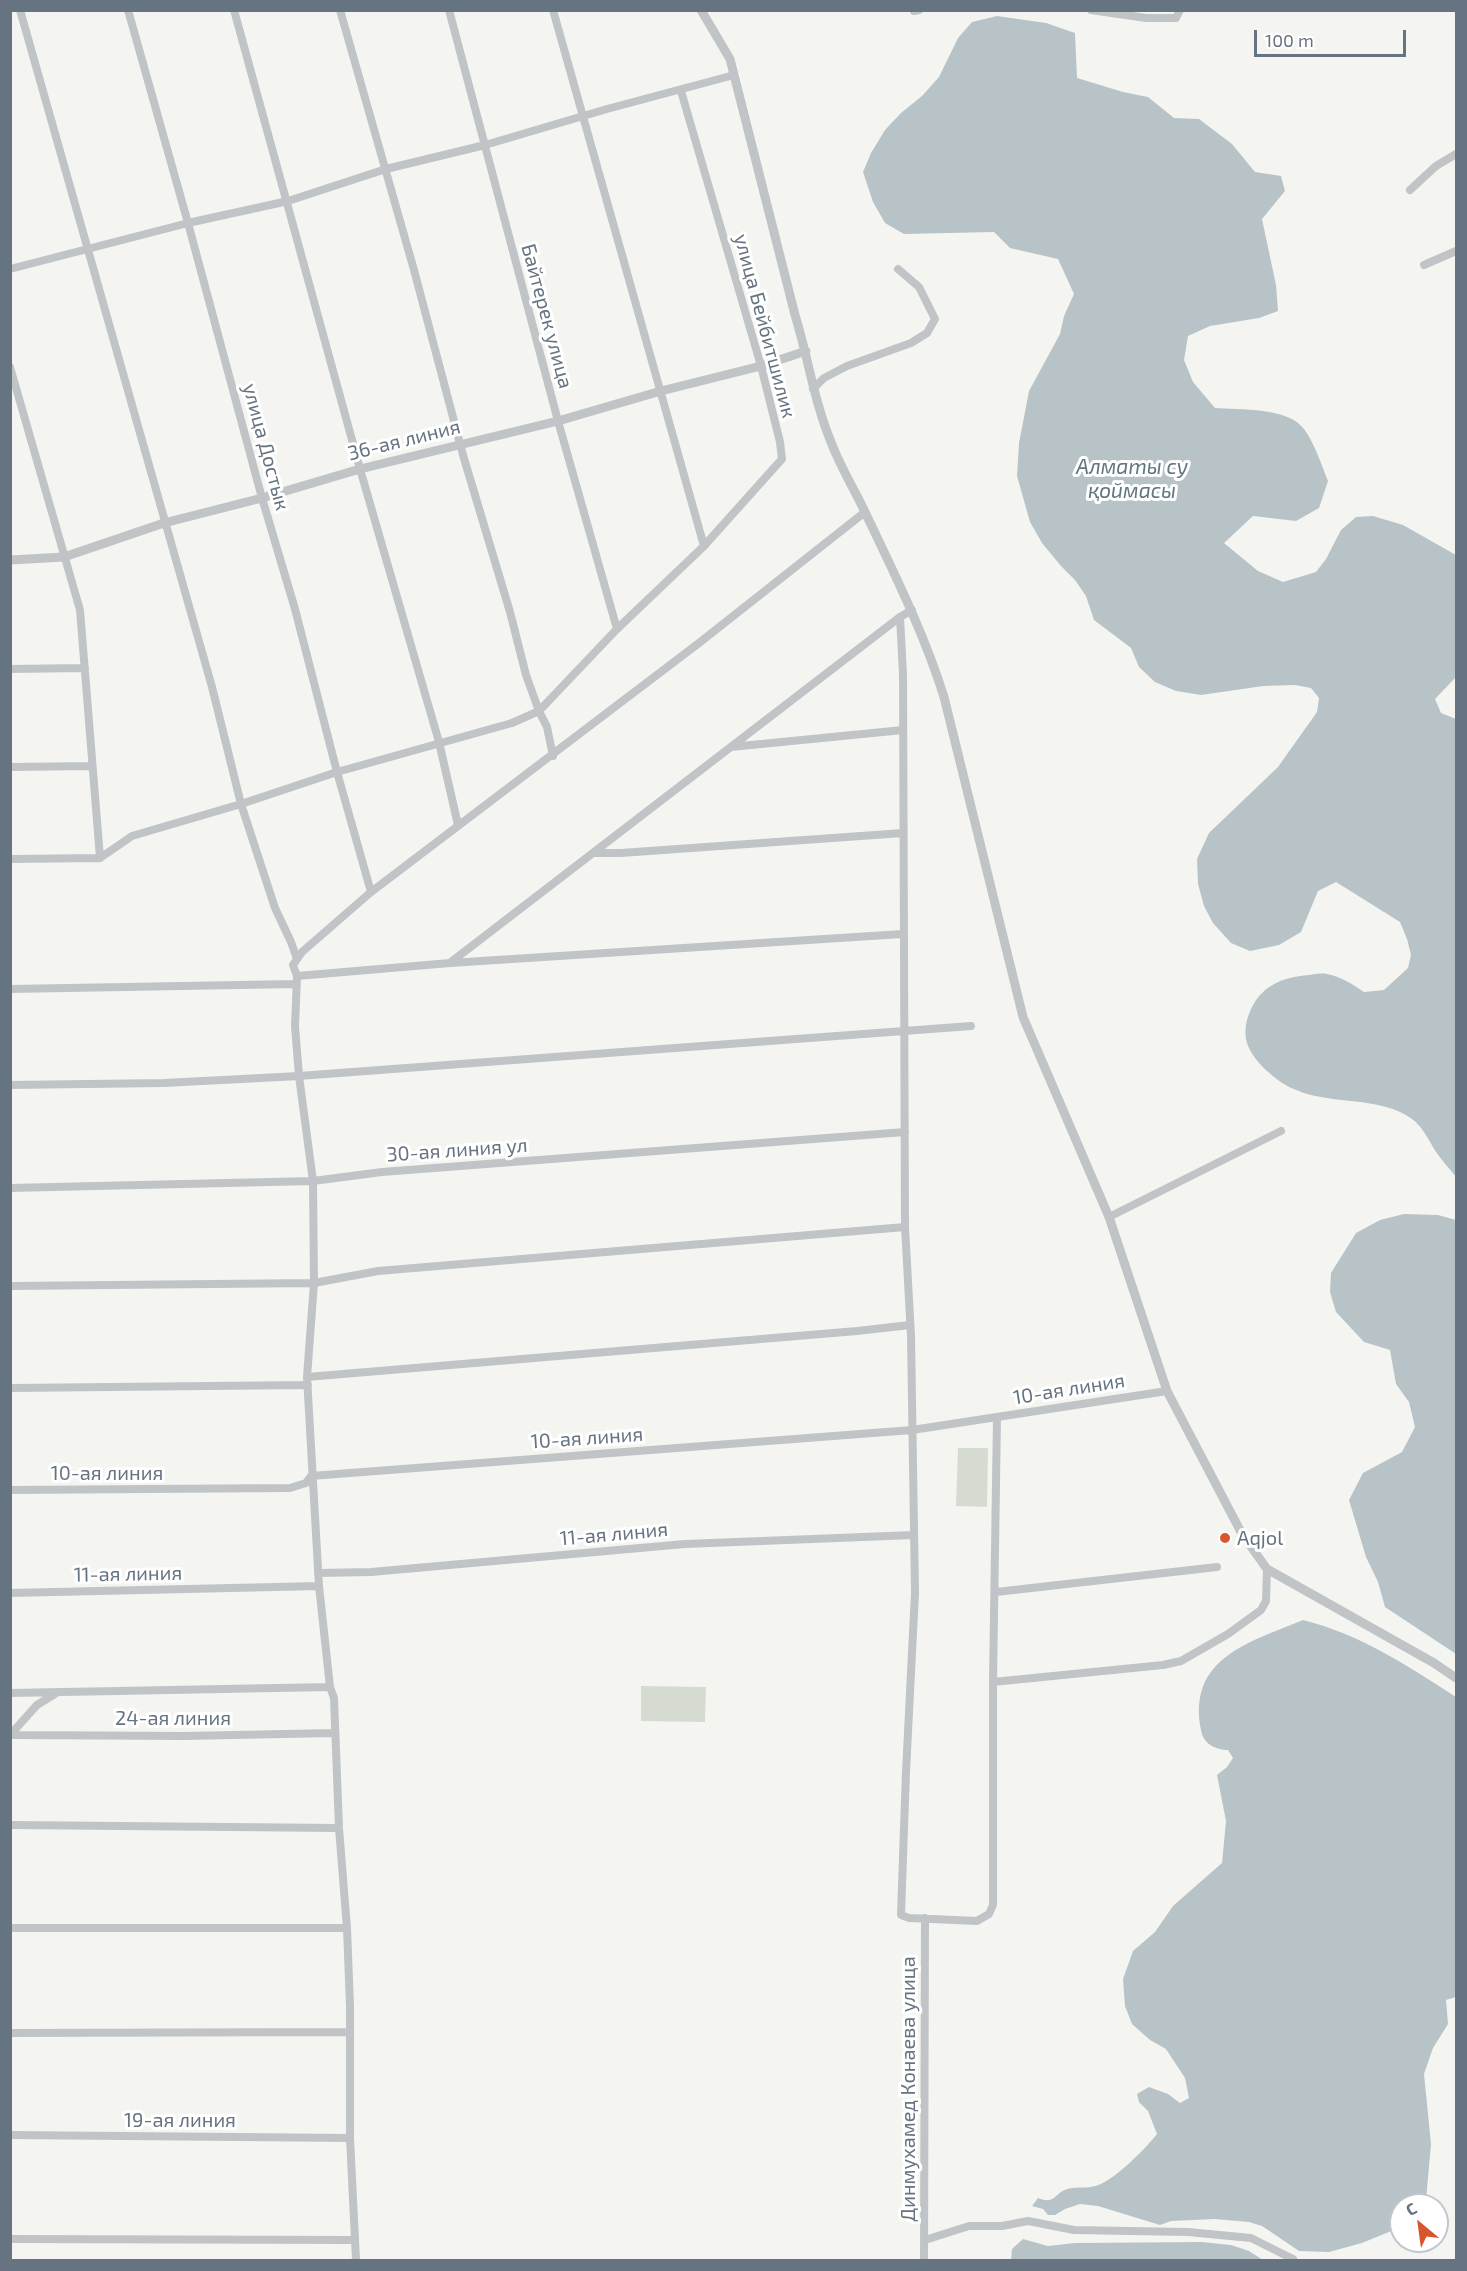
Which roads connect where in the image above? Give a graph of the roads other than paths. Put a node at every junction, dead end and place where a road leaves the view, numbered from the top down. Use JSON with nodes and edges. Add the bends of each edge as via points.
{"nodes":[{"id":1,"x":20,"y":10,"type":"edge"},
{"id":2,"x":128,"y":10,"type":"edge"},
{"id":3,"x":234,"y":10,"type":"edge"},
{"id":4,"x":340,"y":10,"type":"edge"},
{"id":5,"x":449,"y":10,"type":"edge"},
{"id":6,"x":554,"y":10,"type":"edge"},
{"id":7,"x":701,"y":10,"type":"edge"},
{"id":8,"x":919,"y":10,"type":"edge"},
{"id":9,"x":1090,"y":10,"type":"edge"},
{"id":10,"x":1180,"y":10,"type":"edge"},
{"id":11,"x":914,"y":11,"type":"edge"},
{"id":12,"x":734,"y":75,"type":"junction"},
{"id":13,"x":681,"y":91,"type":"junction"},
{"id":14,"x":584,"y":117,"type":"junction"},
{"id":15,"x":485,"y":145,"type":"junction"},
{"id":16,"x":1456,"y":154,"type":"edge"},
{"id":17,"x":386,"y":169,"type":"junction"},
{"id":18,"x":1410,"y":190,"type":"dead end"},
{"id":19,"x":288,"y":201,"type":"junction"},
{"id":20,"x":188,"y":223,"type":"junction"},
{"id":21,"x":88,"y":248,"type":"junction"},
{"id":22,"x":1456,"y":251,"type":"edge"},
{"id":23,"x":1424,"y":264,"type":"dead end"},
{"id":24,"x":10,"y":269,"type":"edge"},
{"id":25,"x":898,"y":269,"type":"dead end"},
{"id":26,"x":806,"y":351,"type":"junction"},
{"id":27,"x":761,"y":366,"type":"junction"},
{"id":28,"x":10,"y":367,"type":"edge"},
{"id":29,"x":813,"y":389,"type":"junction"},
{"id":30,"x":661,"y":391,"type":"junction"},
{"id":31,"x":558,"y":421,"type":"junction"},
{"id":32,"x":462,"y":444,"type":"junction"},
{"id":33,"x":360,"y":469,"type":"junction"},
{"id":34,"x":262,"y":498,"type":"junction"},
{"id":35,"x":865,"y":512,"type":"junction"},
{"id":36,"x":164,"y":523,"type":"junction"},
{"id":37,"x":704,"y":546,"type":"junction"},
{"id":38,"x":64,"y":557,"type":"junction"},
{"id":39,"x":10,"y":560,"type":"edge"},
{"id":40,"x":912,"y":610,"type":"junction"},
{"id":41,"x":900,"y":616,"type":"junction"},
{"id":42,"x":617,"y":629,"type":"junction"},
{"id":43,"x":85,"y":668,"type":"junction"},
{"id":44,"x":10,"y":669,"type":"edge"},
{"id":45,"x":538,"y":711,"type":"junction"},
{"id":46,"x":903,"y":730,"type":"junction"},
{"id":47,"x":439,"y":742,"type":"junction"},
{"id":48,"x":731,"y":747,"type":"junction"},
{"id":49,"x":553,"y":756,"type":"junction"},
{"id":50,"x":92,"y":766,"type":"junction"},
{"id":51,"x":10,"y":767,"type":"edge"},
{"id":52,"x":337,"y":772,"type":"junction"},
{"id":53,"x":242,"y":804,"type":"junction"},
{"id":54,"x":458,"y":825,"type":"junction"},
{"id":55,"x":903,"y":833,"type":"junction"},
{"id":56,"x":593,"y":853,"type":"junction"},
{"id":57,"x":100,"y":858,"type":"junction"},
{"id":58,"x":10,"y":859,"type":"edge"},
{"id":59,"x":371,"y":892,"type":"junction"},
{"id":60,"x":902,"y":934,"type":"junction"},
{"id":61,"x":297,"y":959,"type":"junction"},
{"id":62,"x":450,"y":963,"type":"junction"},
{"id":63,"x":297,"y":980,"type":"junction"},
{"id":64,"x":10,"y":989,"type":"edge"},
{"id":65,"x":971,"y":1026,"type":"dead end"},
{"id":66,"x":906,"y":1031,"type":"junction"},
{"id":67,"x":299,"y":1076,"type":"junction"},
{"id":68,"x":10,"y":1085,"type":"edge"},
{"id":69,"x":1281,"y":1131,"type":"dead end"},
{"id":70,"x":905,"y":1132,"type":"junction"},
{"id":71,"x":313,"y":1181,"type":"junction"},
{"id":72,"x":10,"y":1188,"type":"edge"},
{"id":73,"x":1109,"y":1217,"type":"junction"},
{"id":74,"x":905,"y":1227,"type":"junction"},
{"id":75,"x":314,"y":1283,"type":"junction"},
{"id":76,"x":10,"y":1286,"type":"edge"},
{"id":77,"x":910,"y":1325,"type":"junction"},
{"id":78,"x":307,"y":1377,"type":"junction"},
{"id":79,"x":308,"y":1386,"type":"junction"},
{"id":80,"x":10,"y":1388,"type":"edge"},
{"id":81,"x":1167,"y":1391,"type":"junction"},
{"id":82,"x":997,"y":1417,"type":"junction"},
{"id":83,"x":912,"y":1430,"type":"junction"},
{"id":84,"x":311,"y":1476,"type":"junction"},
{"id":85,"x":10,"y":1490,"type":"edge"},
{"id":86,"x":914,"y":1535,"type":"junction"},
{"id":87,"x":1217,"y":1567,"type":"dead end"},
{"id":88,"x":1267,"y":1569,"type":"junction"},
{"id":89,"x":318,"y":1573,"type":"junction"},
{"id":90,"x":319,"y":1586,"type":"junction"},
{"id":91,"x":996,"y":1592,"type":"junction"},
{"id":92,"x":10,"y":1593,"type":"edge"},
{"id":93,"x":1456,"y":1678,"type":"edge"},
{"id":94,"x":993,"y":1682,"type":"junction"},
{"id":95,"x":330,"y":1687,"type":"junction"},
{"id":96,"x":58,"y":1692,"type":"junction"},
{"id":97,"x":10,"y":1693,"type":"edge"},
{"id":98,"x":334,"y":1733,"type":"junction"},
{"id":99,"x":11,"y":1735,"type":"edge"},
{"id":100,"x":10,"y":1825,"type":"edge"},
{"id":101,"x":339,"y":1828,"type":"junction"},
{"id":102,"x":925,"y":1918,"type":"junction"},
{"id":103,"x":10,"y":1928,"type":"edge"},
{"id":104,"x":347,"y":1928,"type":"junction"},
{"id":105,"x":350,"y":2031,"type":"junction"},
{"id":106,"x":10,"y":2033,"type":"edge"},
{"id":107,"x":10,"y":2135,"type":"edge"},
{"id":108,"x":350,"y":2138,"type":"junction"},
{"id":109,"x":10,"y":2239,"type":"edge"},
{"id":110,"x":355,"y":2240,"type":"junction"},
{"id":111,"x":925,"y":2240,"type":"junction"},
{"id":112,"x":1293,"y":2259,"type":"dead end"},
{"id":113,"x":356,"y":2260,"type":"edge"},
{"id":114,"x":924,"y":2260,"type":"edge"}],
"edges":[{"from":1,"to":21,"type":"street"},
{"from":2,"to":20,"type":"street","name":"улица Достык"},
{"from":3,"to":19,"type":"street"},
{"from":4,"to":17,"type":"street"},
{"from":5,"to":15,"type":"street","name":"Байтерек улица"},
{"from":6,"to":14,"type":"street"},
{"from":7,"to":12,"type":"street","via":[[730,60]]},
{"from":8,"to":11,"type":"street"},
{"from":9,"to":10,"type":"street","via":[[1176,18]]},
{"from":12,"to":13,"type":"street"},
{"from":12,"to":26,"type":"street"},
{"from":13,"to":14,"type":"street"},
{"from":13,"to":27,"type":"street","name":"улица Бейбитшилик"},
{"from":14,"to":15,"type":"street"},
{"from":14,"to":30,"type":"street"},
{"from":15,"to":17,"type":"street"},
{"from":15,"to":31,"type":"street","name":"Байтерек улица"},
{"from":16,"to":18,"type":"street"},
{"from":17,"to":19,"type":"street"},
{"from":17,"to":32,"type":"street"},
{"from":19,"to":20,"type":"street"},
{"from":19,"to":33,"type":"street"},
{"from":20,"to":21,"type":"street"},
{"from":20,"to":34,"type":"street","name":"улица Достык"},
{"from":21,"to":24,"type":"street"},
{"from":21,"to":36,"type":"street"},
{"from":22,"to":23,"type":"street"},
{"from":25,"to":29,"type":"street","via":[[919,286],[934,319],[927,333],[911,343],[848,366],[824,378]]},
{"from":26,"to":27,"type":"street","name":"36-ая линия"},
{"from":26,"to":29,"type":"street"},
{"from":27,"to":30,"type":"street","name":"36-ая линия"},
{"from":27,"to":37,"type":"street","name":"улица Бейбитшилик","via":[[782,459]]},
{"from":28,"to":38,"type":"street"},
{"from":29,"to":35,"type":"street","via":[[831,443]]},
{"from":30,"to":31,"type":"street","name":"36-ая линия"},
{"from":30,"to":37,"type":"street"},
{"from":31,"to":32,"type":"street","name":"36-ая линия"},
{"from":31,"to":42,"type":"street","name":"Байтерек улица"},
{"from":32,"to":33,"type":"street","name":"36-ая линия"},
{"from":32,"to":45,"type":"street"},
{"from":33,"to":34,"type":"street","name":"36-ая линия"},
{"from":33,"to":47,"type":"street"},
{"from":34,"to":36,"type":"street","name":"36-ая линия"},
{"from":34,"to":52,"type":"street","name":"улица Достык"},
{"from":35,"to":40,"type":"street"},
{"from":35,"to":49,"type":"street"},
{"from":36,"to":38,"type":"street","name":"36-ая линия"},
{"from":36,"to":53,"type":"street"},
{"from":37,"to":42,"type":"street"},
{"from":38,"to":39,"type":"street","name":"36-ая линия"},
{"from":38,"to":43,"type":"street","via":[[80,610]]},
{"from":40,"to":41,"type":"street"},
{"from":40,"to":73,"type":"street","via":[[944,697],[1023,1017]]},
{"from":41,"to":46,"type":"street"},
{"from":41,"to":48,"type":"street"},
{"from":42,"to":45,"type":"street"},
{"from":43,"to":44,"type":"street"},
{"from":43,"to":50,"type":"street"},
{"from":45,"to":47,"type":"street","via":[[512,723]]},
{"from":45,"to":49,"type":"street","via":[[547,727]]},
{"from":46,"to":48,"type":"street"},
{"from":46,"to":55,"type":"street"},
{"from":47,"to":52,"type":"street"},
{"from":47,"to":54,"type":"street"},
{"from":48,"to":56,"type":"street"},
{"from":49,"to":54,"type":"street"},
{"from":50,"to":51,"type":"street"},
{"from":50,"to":57,"type":"street"},
{"from":52,"to":53,"type":"street"},
{"from":52,"to":59,"type":"street","name":"улица Достык"},
{"from":53,"to":57,"type":"street","via":[[132,837]]},
{"from":53,"to":61,"type":"street","via":[[275,908]]},
{"from":54,"to":59,"type":"street"},
{"from":55,"to":56,"type":"street"},
{"from":55,"to":60,"type":"street"},
{"from":56,"to":62,"type":"street"},
{"from":57,"to":58,"type":"street"},
{"from":59,"to":61,"type":"street"},
{"from":60,"to":62,"type":"street"},
{"from":60,"to":66,"type":"street"},
{"from":61,"to":63,"type":"street","via":[[293,965]]},
{"from":62,"to":63,"type":"street"},
{"from":63,"to":64,"type":"street"},
{"from":63,"to":67,"type":"street"},
{"from":65,"to":66,"type":"street"},
{"from":66,"to":67,"type":"street"},
{"from":66,"to":70,"type":"street"},
{"from":67,"to":68,"type":"street"},
{"from":67,"to":71,"type":"street"},
{"from":69,"to":73,"type":"street"},
{"from":70,"to":71,"type":"street","name":"30-ая линия ул","via":[[382,1172]]},
{"from":70,"to":74,"type":"street"},
{"from":71,"to":72,"type":"street","name":"30-ая линия ул"},
{"from":71,"to":75,"type":"street"},
{"from":73,"to":81,"type":"street"},
{"from":74,"to":75,"type":"street","via":[[378,1270]]},
{"from":74,"to":77,"type":"street"},
{"from":75,"to":76,"type":"street"},
{"from":75,"to":78,"type":"street"},
{"from":77,"to":78,"type":"street"},
{"from":77,"to":83,"type":"street"},
{"from":78,"to":79,"type":"street"},
{"from":79,"to":80,"type":"street"},
{"from":79,"to":84,"type":"street"},
{"from":81,"to":82,"type":"street","name":"10-ая линия"},
{"from":81,"to":88,"type":"street","via":[[1242,1534]]},
{"from":82,"to":83,"type":"street","name":"10-ая линия"},
{"from":82,"to":91,"type":"street"},
{"from":83,"to":84,"type":"street","name":"10-ая линия"},
{"from":83,"to":86,"type":"street"},
{"from":84,"to":85,"type":"street","name":"10-ая линия","via":[[306,1483],[290,1488]]},
{"from":84,"to":89,"type":"street"},
{"from":86,"to":89,"type":"street","name":"11-ая линия","via":[[685,1544],[383,1571]]},
{"from":86,"to":102,"type":"street","via":[[901,1915]]},
{"from":87,"to":91,"type":"street"},
{"from":88,"to":93,"type":"street"},
{"from":88,"to":94,"type":"street","via":[[1266,1600],[1261,1610],[1181,1661]]},
{"from":89,"to":90,"type":"street"},
{"from":90,"to":92,"type":"street","name":"11-ая линия"},
{"from":90,"to":95,"type":"street"},
{"from":91,"to":94,"type":"street"},
{"from":94,"to":102,"type":"street","via":[[993,1905],[989,1914],[977,1921]]},
{"from":95,"to":96,"type":"street"},
{"from":95,"to":98,"type":"street","via":[[334,1698]]},
{"from":96,"to":97,"type":"street"},
{"from":96,"to":99,"type":"street","via":[[37,1705]]},
{"from":98,"to":99,"type":"street","name":"24-ая линия"},
{"from":98,"to":101,"type":"street"},
{"from":100,"to":101,"type":"street"},
{"from":101,"to":104,"type":"street"},
{"from":102,"to":111,"type":"street","name":"Динмухамед Конаева улица"},
{"from":103,"to":104,"type":"street"},
{"from":104,"to":105,"type":"street"},
{"from":105,"to":106,"type":"street"},
{"from":105,"to":108,"type":"street"},
{"from":107,"to":108,"type":"street","name":"19-ая линия"},
{"from":108,"to":110,"type":"street"},
{"from":109,"to":110,"type":"street"},
{"from":110,"to":113,"type":"street"},
{"from":111,"to":112,"type":"street","via":[[969,2226],[1029,2221],[1074,2230],[1188,2232],[1251,2238]]},
{"from":111,"to":114,"type":"street","name":"Динмухамед Конаева улица"}]}
